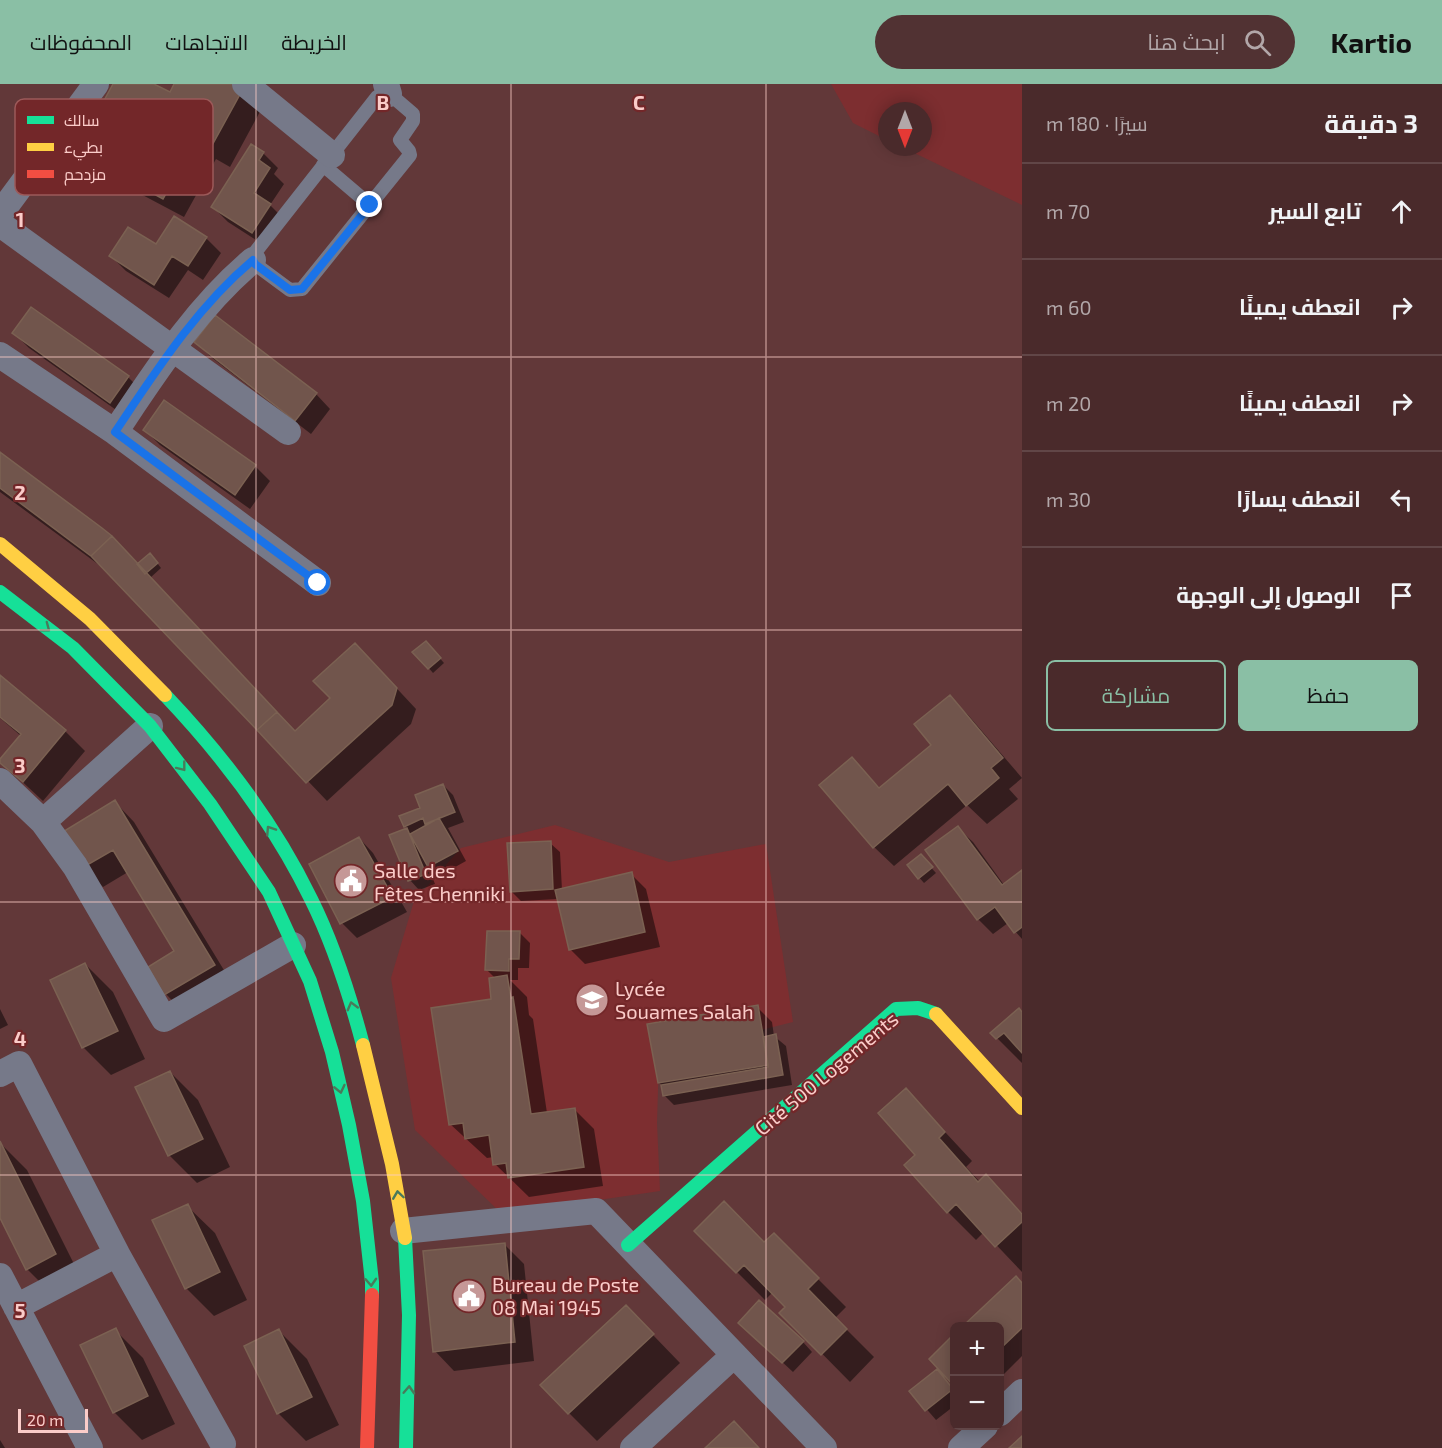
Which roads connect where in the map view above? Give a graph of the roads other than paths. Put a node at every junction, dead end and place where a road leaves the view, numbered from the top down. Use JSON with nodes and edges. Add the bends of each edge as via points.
{"nodes":[{"id":1,"x":96,"y":84,"type":"edge"},
{"id":2,"x":245,"y":84,"type":"edge"},
{"id":3,"x":387,"y":89,"type":"edge"},
{"id":4,"x":85,"y":99,"type":"edge"},
{"id":5,"x":328,"y":160,"type":"junction"},
{"id":6,"x":15,"y":194,"type":"edge"},
{"id":7,"x":370,"y":205,"type":"junction"},
{"id":8,"x":0,"y":214,"type":"edge"},
{"id":9,"x":0,"y":224,"type":"edge"},
{"id":10,"x":253,"y":260,"type":"junction"},
{"id":11,"x":172,"y":348,"type":"junction"},
{"id":12,"x":0,"y":355,"type":"edge"},
{"id":13,"x":115,"y":432,"type":"junction"},
{"id":14,"x":288,"y":432,"type":"dead end"},
{"id":15,"x":0,"y":544,"type":"edge"},
{"id":16,"x":318,"y":583,"type":"dead end"},
{"id":17,"x":0,"y":592,"type":"edge"},
{"id":18,"x":150,"y":726,"type":"junction"},
{"id":19,"x":0,"y":781,"type":"edge"},
{"id":20,"x":44,"y":822,"type":"junction"},
{"id":21,"x":293,"y":945,"type":"junction"},
{"id":22,"x":0,"y":1074,"type":"edge"},
{"id":23,"x":1022,"y":1108,"type":"edge"},
{"id":24,"x":403,"y":1231,"type":"junction"},
{"id":25,"x":628,"y":1245,"type":"junction"},
{"id":26,"x":117,"y":1254,"type":"junction"},
{"id":27,"x":0,"y":1276,"type":"edge"},
{"id":28,"x":16,"y":1307,"type":"junction"},
{"id":29,"x":734,"y":1355,"type":"junction"},
{"id":30,"x":1022,"y":1392,"type":"edge"},
{"id":31,"x":1004,"y":1408,"type":"edge"},
{"id":32,"x":981,"y":1430,"type":"edge"},
{"id":33,"x":223,"y":1444,"type":"dead end"},
{"id":34,"x":90,"y":1448,"type":"edge"},
{"id":35,"x":367,"y":1448,"type":"edge"},
{"id":36,"x":406,"y":1448,"type":"edge"},
{"id":37,"x":633,"y":1448,"type":"edge"},
{"id":38,"x":824,"y":1448,"type":"edge"},
{"id":39,"x":961,"y":1448,"type":"edge"}],
"edges":[{"from":1,"to":4,"type":"street"},
{"from":2,"to":5,"type":"street"},
{"from":3,"to":5,"type":"lane","via":[[376,97]]},
{"from":3,"to":7,"type":"lane","via":[[413,114],[413,121],[400,140],[410,153]]},
{"from":5,"to":7,"type":"lane"},
{"from":5,"to":10,"type":"lane"},
{"from":6,"to":8,"type":"street"},
{"from":7,"to":10,"type":"lane","via":[[302,289],[290,290]]},
{"from":9,"to":11,"type":"street"},
{"from":10,"to":11,"type":"street","via":[[224,286]]},
{"from":11,"to":13,"type":"street"},
{"from":11,"to":14,"type":"street"},
{"from":12,"to":13,"type":"street"},
{"from":13,"to":16,"type":"street"},
{"from":24,"to":15,"type":"main road","one_way":true,"via":[[394,1168],[345,981],[306,890],[270,828],[170,699],[117,643]]},
{"from":17,"to":18,"type":"main road","one_way":true,"via":[[73,648]]},
{"from":18,"to":20,"type":"street"},
{"from":18,"to":21,"type":"main road","one_way":true,"via":[[210,804],[269,892]]},
{"from":19,"to":20,"type":"street"},
{"from":20,"to":21,"type":"street","via":[[81,876],[164,1019]]},
{"from":21,"to":35,"type":"main road","one_way":true,"via":[[310,981],[332,1052],[363,1201],[372,1282]]},
{"from":22,"to":26,"type":"street","via":[[19,1064]]},
{"from":23,"to":25,"type":"main road","name":"Cité 500 Logements","via":[[938,1015],[918,1008],[896,1009]]},
{"from":24,"to":25,"type":"street","via":[[596,1211]]},
{"from":36,"to":24,"type":"main road","one_way":true,"via":[[410,1355]]},
{"from":25,"to":29,"type":"street"},
{"from":26,"to":28,"type":"street"},
{"from":26,"to":33,"type":"street"},
{"from":27,"to":28,"type":"street"},
{"from":28,"to":34,"type":"street"},
{"from":29,"to":37,"type":"street"},
{"from":29,"to":38,"type":"street"},
{"from":30,"to":31,"type":"street"},
{"from":32,"to":39,"type":"street"}]}
